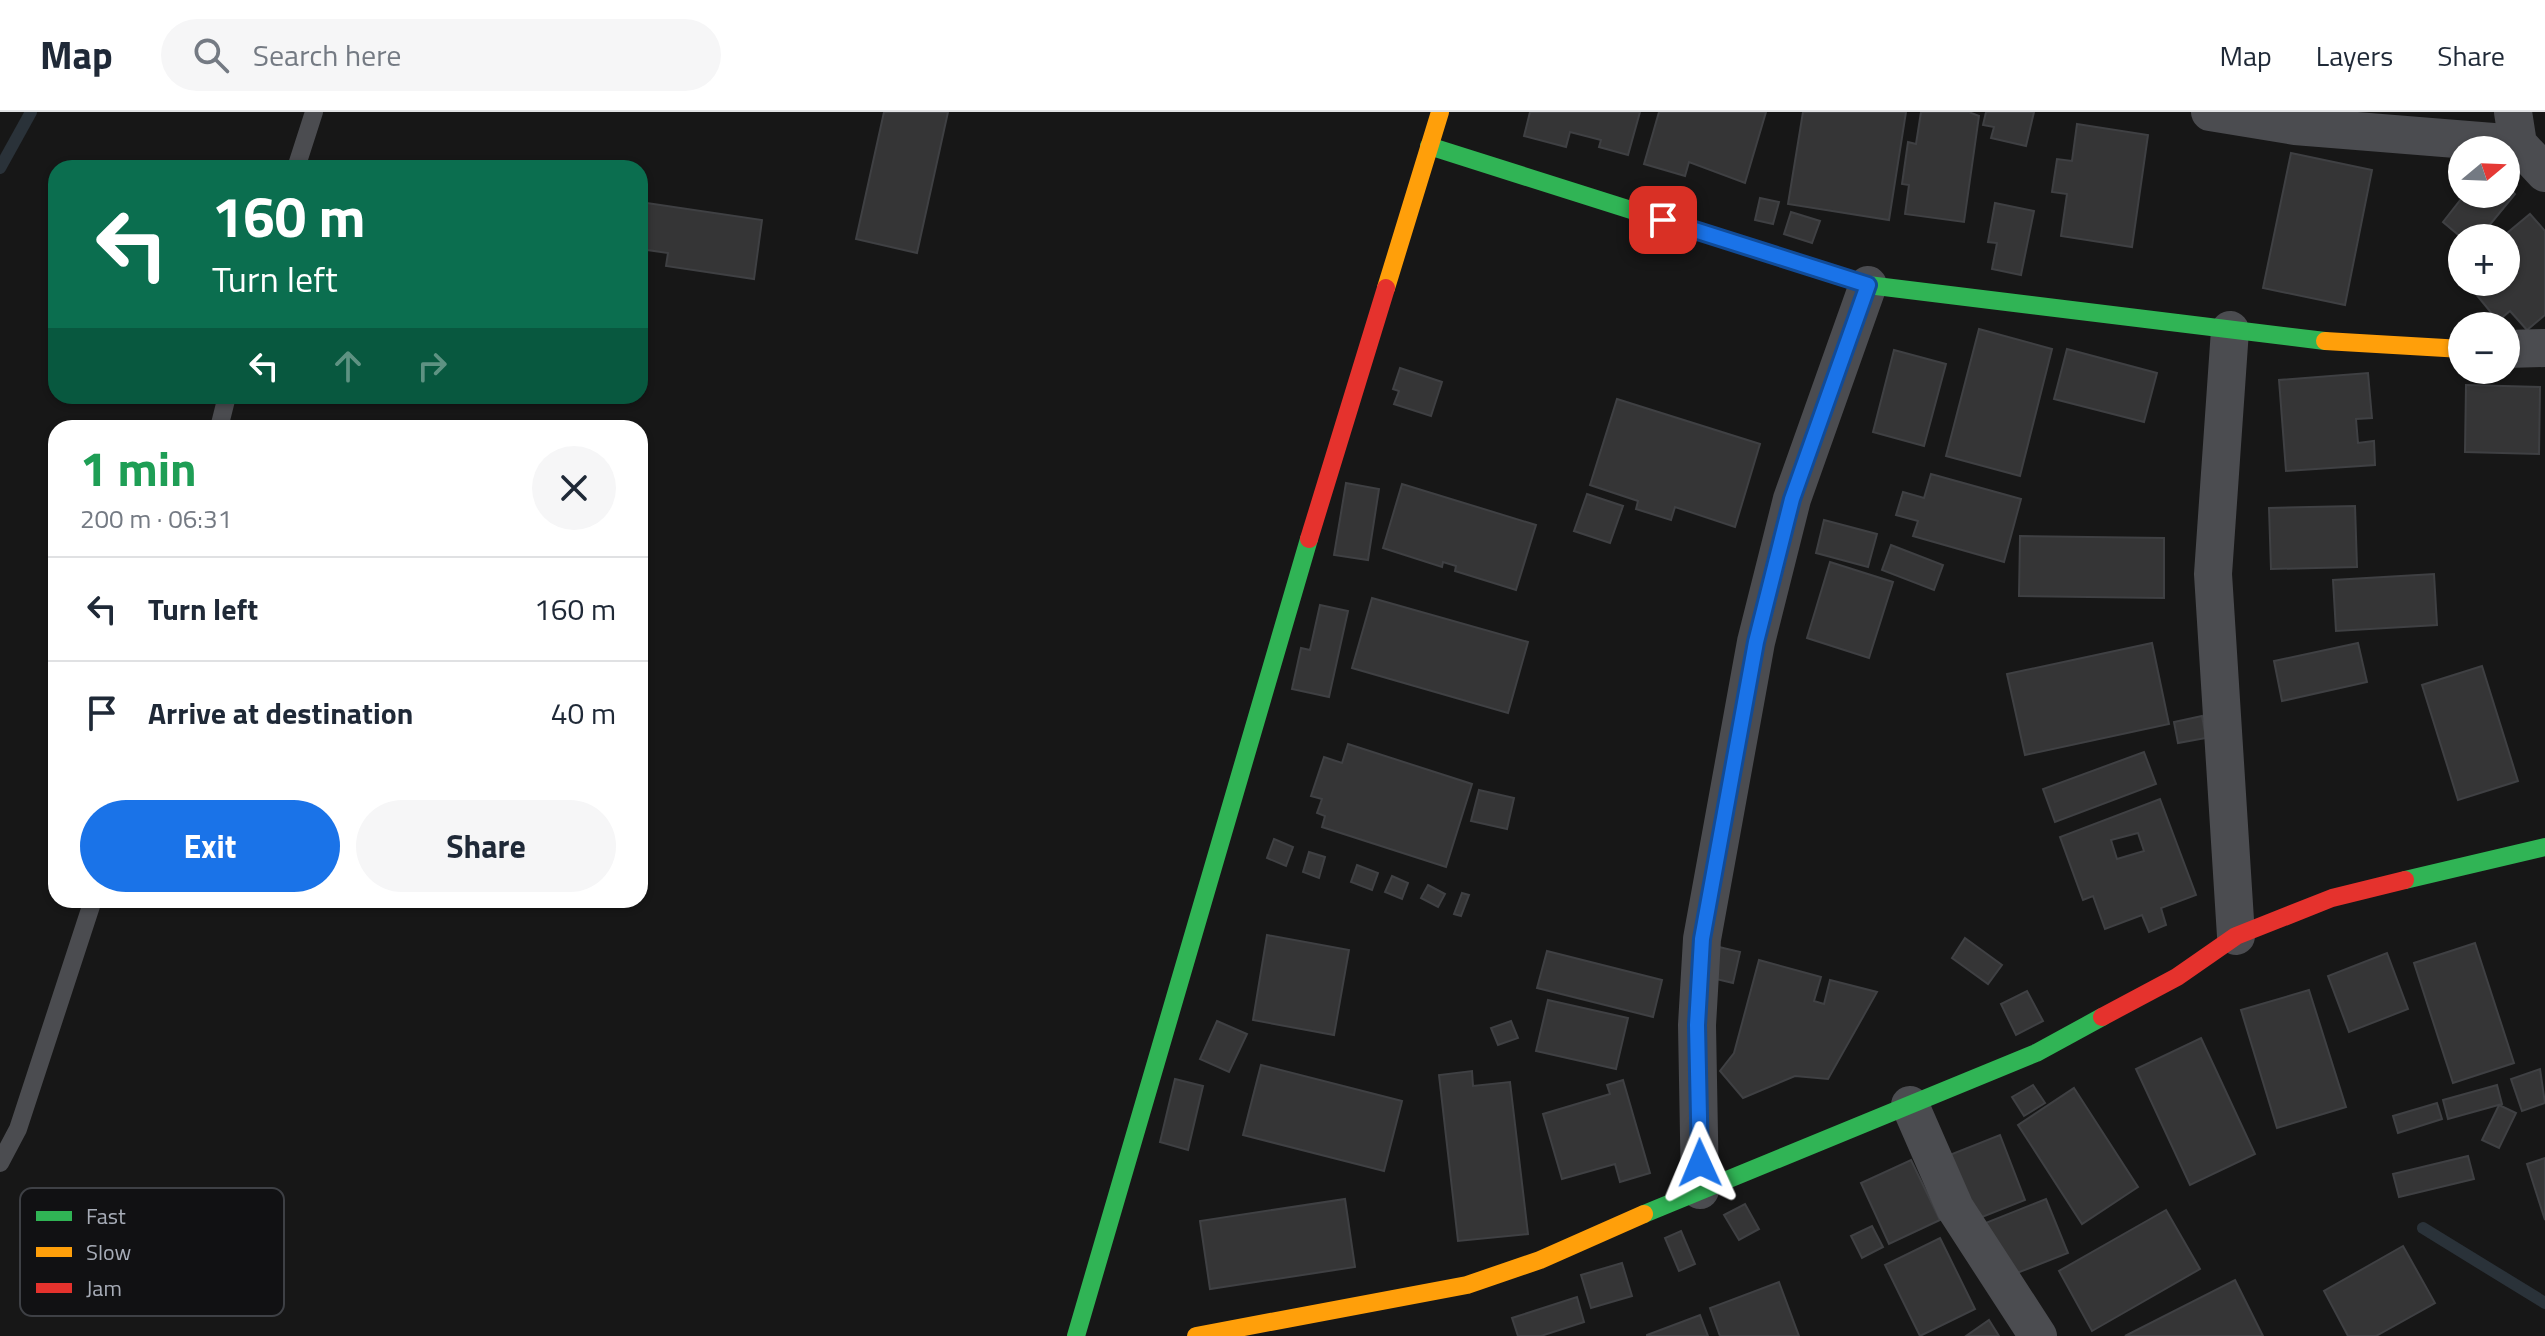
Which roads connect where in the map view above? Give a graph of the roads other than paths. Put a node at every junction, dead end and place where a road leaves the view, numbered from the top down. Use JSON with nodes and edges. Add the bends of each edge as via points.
{"nodes":[{"id":1,"x":314,"y":112,"type":"edge"},
{"id":2,"x":1440,"y":112,"type":"edge"},
{"id":3,"x":2210,"y":112,"type":"edge"},
{"id":4,"x":2516,"y":128,"type":"edge"},
{"id":5,"x":1429,"y":146,"type":"junction"},
{"id":6,"x":299,"y":160,"type":"edge"},
{"id":7,"x":2545,"y":173,"type":"edge"},
{"id":8,"x":1868,"y":285,"type":"junction"},
{"id":9,"x":2230,"y":330,"type":"junction"},
{"id":10,"x":2545,"y":348,"type":"edge"},
{"id":11,"x":2448,"y":349,"type":"edge"},
{"id":12,"x":2520,"y":349,"type":"edge"},
{"id":13,"x":2545,"y":847,"type":"edge"},
{"id":14,"x":90,"y":908,"type":"edge"},
{"id":15,"x":2236,"y":936,"type":"junction"},
{"id":16,"x":1910,"y":1105,"type":"junction"},
{"id":17,"x":0,"y":1163,"type":"edge"},
{"id":18,"x":1700,"y":1190,"type":"junction"},
{"id":19,"x":1265,"y":1329,"type":"edge"},
{"id":20,"x":1076,"y":1336,"type":"edge"},
{"id":21,"x":1196,"y":1336,"type":"edge"},
{"id":22,"x":2038,"y":1336,"type":"edge"}],
"edges":[{"from":1,"to":6,"type":"lane"},
{"from":2,"to":5,"type":"street"},
{"from":3,"to":4,"type":"street","via":[[2295,126]]},
{"from":4,"to":7,"type":"street"},
{"from":5,"to":8,"type":"street"},
{"from":5,"to":20,"type":"street","via":[[1260,698]]},
{"from":8,"to":9,"type":"street"},
{"from":8,"to":18,"type":"street","via":[[1792,499],[1756,642],[1702,939],[1697,1025]]},
{"from":9,"to":11,"type":"street"},
{"from":9,"to":15,"type":"street","via":[[2213,574]]},
{"from":10,"to":12,"type":"street"},
{"from":13,"to":15,"type":"street","via":[[2332,898]]},
{"from":14,"to":17,"type":"lane","via":[[18,1129]]},
{"from":15,"to":16,"type":"street","via":[[2177,977],[2036,1053]]},
{"from":16,"to":18,"type":"street"},
{"from":16,"to":22,"type":"street","via":[[1955,1208]]},
{"from":18,"to":19,"type":"street","via":[[1540,1260],[1467,1285]]},
{"from":19,"to":21,"type":"street"}]}
